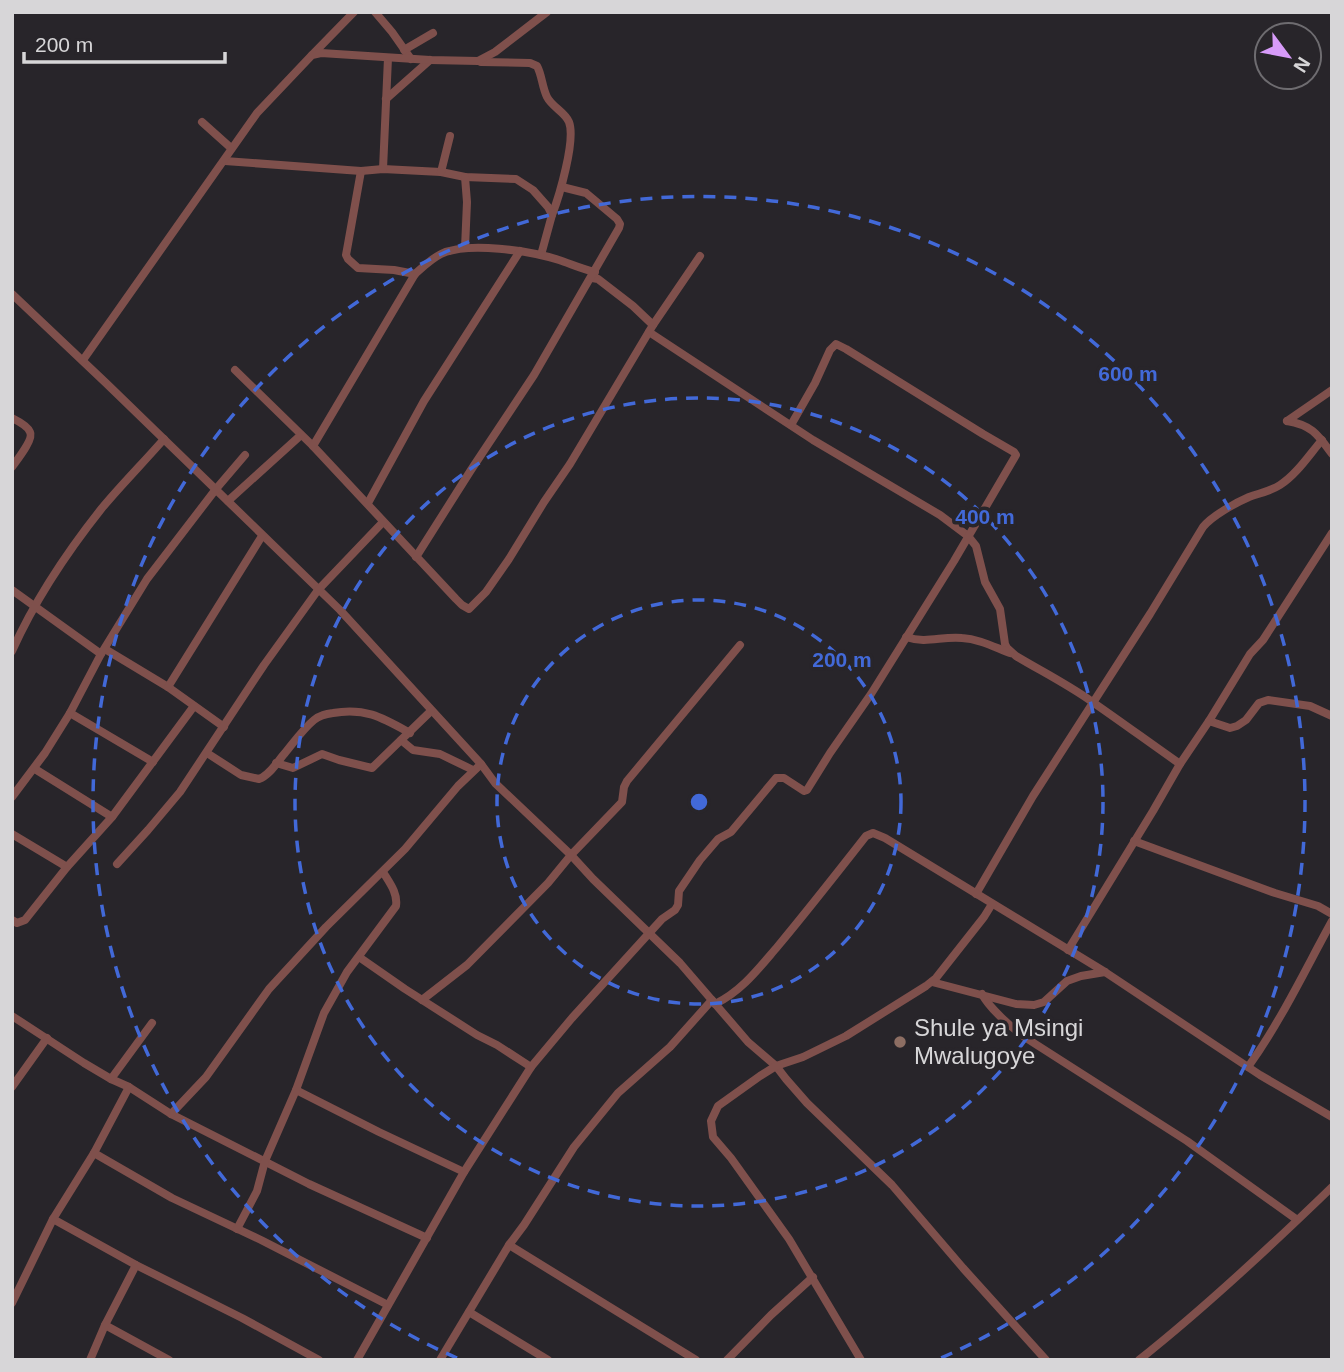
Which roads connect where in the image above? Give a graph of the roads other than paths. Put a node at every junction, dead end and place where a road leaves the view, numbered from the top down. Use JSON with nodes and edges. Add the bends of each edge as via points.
{"nodes":[{"id":1,"x":354,"y":12,"type":"edge"},
{"id":2,"x":375,"y":12,"type":"edge"},
{"id":3,"x":547,"y":12,"type":"edge"},
{"id":4,"x":433,"y":33,"type":"dead end"},
{"id":5,"x":404,"y":50,"type":"junction"},
{"id":6,"x":312,"y":55,"type":"junction"},
{"id":7,"x":388,"y":58,"type":"junction"},
{"id":8,"x":411,"y":59,"type":"junction"},
{"id":9,"x":430,"y":60,"type":"junction"},
{"id":10,"x":478,"y":61,"type":"junction"},
{"id":11,"x":386,"y":99,"type":"junction"},
{"id":12,"x":202,"y":122,"type":"dead end"},
{"id":13,"x":450,"y":136,"type":"dead end"},
{"id":14,"x":231,"y":148,"type":"junction"},
{"id":15,"x":225,"y":161,"type":"junction"},
{"id":16,"x":383,"y":169,"type":"junction"},
{"id":17,"x":361,"y":171,"type":"junction"},
{"id":18,"x":441,"y":172,"type":"junction"},
{"id":19,"x":465,"y":177,"type":"junction"},
{"id":20,"x":562,"y":187,"type":"junction"},
{"id":21,"x":552,"y":215,"type":"junction"},
{"id":22,"x":466,"y":248,"type":"junction"},
{"id":23,"x":520,"y":251,"type":"junction"},
{"id":24,"x":541,"y":255,"type":"junction"},
{"id":25,"x":700,"y":256,"type":"dead end"},
{"id":26,"x":415,"y":274,"type":"junction"},
{"id":27,"x":593,"y":275,"type":"junction"},
{"id":28,"x":12,"y":295,"type":"edge"},
{"id":29,"x":651,"y":329,"type":"junction"},
{"id":30,"x":83,"y":360,"type":"junction"},
{"id":31,"x":235,"y":370,"type":"dead end"},
{"id":32,"x":1332,"y":390,"type":"edge"},
{"id":33,"x":12,"y":418,"type":"edge"},
{"id":34,"x":791,"y":425,"type":"junction"},
{"id":35,"x":301,"y":435,"type":"junction"},
{"id":36,"x":163,"y":439,"type":"junction"},
{"id":37,"x":1322,"y":440,"type":"junction"},
{"id":38,"x":313,"y":446,"type":"junction"},
{"id":39,"x":1332,"y":454,"type":"edge"},
{"id":40,"x":245,"y":455,"type":"dead end"},
{"id":41,"x":12,"y":467,"type":"edge"},
{"id":42,"x":216,"y":489,"type":"junction"},
{"id":43,"x":228,"y":501,"type":"junction"},
{"id":44,"x":368,"y":503,"type":"junction"},
{"id":45,"x":383,"y":522,"type":"junction"},
{"id":46,"x":1332,"y":533,"type":"edge"},
{"id":47,"x":262,"y":536,"type":"junction"},
{"id":48,"x":968,"y":536,"type":"junction"},
{"id":49,"x":416,"y":557,"type":"junction"},
{"id":50,"x":12,"y":590,"type":"edge"},
{"id":51,"x":318,"y":590,"type":"junction"},
{"id":52,"x":34,"y":606,"type":"junction"},
{"id":53,"x":906,"y":637,"type":"junction"},
{"id":54,"x":740,"y":645,"type":"dead end"},
{"id":55,"x":12,"y":651,"type":"edge"},
{"id":56,"x":103,"y":652,"type":"junction"},
{"id":57,"x":1013,"y":653,"type":"junction"},
{"id":58,"x":168,"y":687,"type":"junction"},
{"id":59,"x":1092,"y":702,"type":"junction"},
{"id":60,"x":194,"y":706,"type":"junction"},
{"id":61,"x":431,"y":711,"type":"junction"},
{"id":62,"x":70,"y":713,"type":"junction"},
{"id":63,"x":1332,"y":716,"type":"edge"},
{"id":64,"x":1209,"y":721,"type":"junction"},
{"id":65,"x":224,"y":727,"type":"junction"},
{"id":66,"x":410,"y":733,"type":"junction"},
{"id":67,"x":401,"y":740,"type":"junction"},
{"id":68,"x":207,"y":753,"type":"junction"},
{"id":69,"x":153,"y":762,"type":"junction"},
{"id":70,"x":276,"y":763,"type":"junction"},
{"id":71,"x":481,"y":764,"type":"junction"},
{"id":72,"x":1180,"y":764,"type":"junction"},
{"id":73,"x":35,"y":769,"type":"junction"},
{"id":74,"x":473,"y":770,"type":"junction"},
{"id":75,"x":12,"y":797,"type":"edge"},
{"id":76,"x":112,"y":817,"type":"junction"},
{"id":77,"x":12,"y":834,"type":"edge"},
{"id":78,"x":1134,"y":841,"type":"junction"},
{"id":79,"x":571,"y":855,"type":"junction"},
{"id":80,"x":117,"y":863,"type":"dead end"},
{"id":81,"x":67,"y":867,"type":"junction"},
{"id":82,"x":383,"y":872,"type":"junction"},
{"id":83,"x":976,"y":894,"type":"junction"},
{"id":84,"x":992,"y":904,"type":"junction"},
{"id":85,"x":1332,"y":914,"type":"edge"},
{"id":86,"x":12,"y":920,"type":"edge"},
{"id":87,"x":1332,"y":921,"type":"edge"},
{"id":88,"x":649,"y":933,"type":"junction"},
{"id":89,"x":1068,"y":950,"type":"junction"},
{"id":90,"x":359,"y":957,"type":"junction"},
{"id":91,"x":1105,"y":972,"type":"junction"},
{"id":92,"x":932,"y":982,"type":"junction"},
{"id":93,"x":982,"y":994,"type":"junction"},
{"id":94,"x":422,"y":1000,"type":"junction"},
{"id":95,"x":713,"y":1002,"type":"junction"},
{"id":96,"x":12,"y":1016,"type":"edge"},
{"id":97,"x":152,"y":1023,"type":"dead end"},
{"id":98,"x":47,"y":1038,"type":"junction"},
{"id":99,"x":776,"y":1066,"type":"junction"},
{"id":100,"x":531,"y":1067,"type":"junction"},
{"id":101,"x":1248,"y":1067,"type":"junction"},
{"id":102,"x":111,"y":1079,"type":"junction"},
{"id":103,"x":12,"y":1087,"type":"edge"},
{"id":104,"x":129,"y":1087,"type":"junction"},
{"id":105,"x":296,"y":1090,"type":"junction"},
{"id":106,"x":171,"y":1114,"type":"junction"},
{"id":107,"x":1332,"y":1117,"type":"edge"},
{"id":108,"x":94,"y":1153,"type":"junction"},
{"id":109,"x":265,"y":1161,"type":"junction"},
{"id":110,"x":464,"y":1172,"type":"junction"},
{"id":111,"x":1332,"y":1187,"type":"edge"},
{"id":112,"x":53,"y":1219,"type":"junction"},
{"id":113,"x":1296,"y":1219,"type":"junction"},
{"id":114,"x":237,"y":1229,"type":"junction"},
{"id":115,"x":427,"y":1238,"type":"junction"},
{"id":116,"x":509,"y":1244,"type":"junction"},
{"id":117,"x":136,"y":1265,"type":"junction"},
{"id":118,"x":813,"y":1276,"type":"junction"},
{"id":119,"x":12,"y":1303,"type":"edge"},
{"id":120,"x":388,"y":1306,"type":"junction"},
{"id":121,"x":469,"y":1312,"type":"junction"},
{"id":122,"x":105,"y":1325,"type":"junction"},
{"id":123,"x":90,"y":1360,"type":"edge"},
{"id":124,"x":169,"y":1360,"type":"edge"},
{"id":125,"x":319,"y":1360,"type":"edge"},
{"id":126,"x":357,"y":1360,"type":"edge"},
{"id":127,"x":440,"y":1360,"type":"edge"},
{"id":128,"x":548,"y":1360,"type":"edge"},
{"id":129,"x":696,"y":1360,"type":"edge"},
{"id":130,"x":727,"y":1360,"type":"edge"},
{"id":131,"x":861,"y":1360,"type":"edge"},
{"id":132,"x":1046,"y":1360,"type":"edge"},
{"id":133,"x":1139,"y":1360,"type":"edge"}],
"edges":[{"from":1,"to":6,"type":"street"},
{"from":2,"to":5,"type":"street"},
{"from":3,"to":10,"type":"street"},
{"from":4,"to":5,"type":"street"},
{"from":5,"to":8,"type":"street"},
{"from":6,"to":7,"type":"street"},
{"from":6,"to":14,"type":"street"},
{"from":7,"to":8,"type":"street"},
{"from":7,"to":11,"type":"street"},
{"from":8,"to":9,"type":"street"},
{"from":9,"to":10,"type":"street"},
{"from":9,"to":11,"type":"street"},
{"from":10,"to":20,"type":"street","via":[[530,63],[538,68],[547,96],[570,127]]},
{"from":11,"to":16,"type":"street"},
{"from":12,"to":14,"type":"street"},
{"from":13,"to":18,"type":"street"},
{"from":14,"to":15,"type":"street"},
{"from":15,"to":17,"type":"street"},
{"from":15,"to":30,"type":"street"},
{"from":16,"to":17,"type":"street"},
{"from":16,"to":18,"type":"street"},
{"from":17,"to":26,"type":"street","via":[[348,260],[360,269]]},
{"from":18,"to":19,"type":"street"},
{"from":19,"to":21,"type":"street","via":[[519,180]]},
{"from":19,"to":22,"type":"street"},
{"from":20,"to":21,"type":"street"},
{"from":20,"to":27,"type":"street","via":[[586,193],[619,221]]},
{"from":21,"to":24,"type":"street"},
{"from":22,"to":23,"type":"street"},
{"from":22,"to":26,"type":"street","via":[[441,254]]},
{"from":23,"to":24,"type":"street"},
{"from":23,"to":44,"type":"street","via":[[424,401]]},
{"from":24,"to":27,"type":"street"},
{"from":25,"to":29,"type":"street"},
{"from":26,"to":38,"type":"street"},
{"from":27,"to":29,"type":"street","via":[[643,315]]},
{"from":27,"to":49,"type":"street"},
{"from":28,"to":30,"type":"street"},
{"from":29,"to":34,"type":"street"},
{"from":29,"to":49,"type":"street","via":[[570,464],[474,606],[462,606]]},
{"from":30,"to":36,"type":"street"},
{"from":31,"to":35,"type":"street"},
{"from":32,"to":37,"type":"street","via":[[1287,421],[1302,424]]},
{"from":33,"to":41,"type":"street","via":[[31,436]]},
{"from":34,"to":48,"type":"street"},
{"from":34,"to":48,"type":"street","via":[[836,344],[1014,452]]},
{"from":35,"to":38,"type":"street"},
{"from":35,"to":43,"type":"street"},
{"from":36,"to":42,"type":"street"},
{"from":36,"to":52,"type":"street","via":[[87,527]]},
{"from":37,"to":39,"type":"street"},
{"from":37,"to":59,"type":"street","via":[[1280,485],[1207,522]]},
{"from":38,"to":44,"type":"street"},
{"from":40,"to":42,"type":"street"},
{"from":42,"to":43,"type":"street"},
{"from":42,"to":56,"type":"street","via":[[147,579]]},
{"from":43,"to":47,"type":"street"},
{"from":44,"to":45,"type":"street"},
{"from":45,"to":49,"type":"street"},
{"from":45,"to":51,"type":"street"},
{"from":46,"to":64,"type":"street"},
{"from":47,"to":51,"type":"street"},
{"from":47,"to":58,"type":"street"},
{"from":48,"to":53,"type":"street"},
{"from":48,"to":57,"type":"street","via":[[1000,609],[1005,645]]},
{"from":50,"to":52,"type":"street"},
{"from":51,"to":61,"type":"street"},
{"from":51,"to":65,"type":"street"},
{"from":52,"to":55,"type":"street"},
{"from":52,"to":56,"type":"street"},
{"from":53,"to":57,"type":"street","via":[[922,641],[974,639]]},
{"from":53,"to":88,"type":"street","via":[[807,790],[776,778],[731,832],[718,839],[700,860],[680,891],[675,910]]},
{"from":54,"to":79,"type":"street","via":[[627,781],[622,802]]},
{"from":56,"to":58,"type":"street"},
{"from":56,"to":62,"type":"street"},
{"from":57,"to":59,"type":"street"},
{"from":58,"to":60,"type":"street"},
{"from":59,"to":72,"type":"street"},
{"from":59,"to":83,"type":"street"},
{"from":60,"to":65,"type":"street"},
{"from":60,"to":69,"type":"street"},
{"from":61,"to":66,"type":"street"},
{"from":61,"to":71,"type":"street"},
{"from":62,"to":69,"type":"street"},
{"from":62,"to":73,"type":"street"},
{"from":63,"to":64,"type":"street","via":[[1310,706],[1268,700],[1237,726]]},
{"from":64,"to":72,"type":"street"},
{"from":65,"to":68,"type":"street"},
{"from":66,"to":67,"type":"street"},
{"from":66,"to":70,"type":"street","via":[[361,711],[323,715]]},
{"from":67,"to":70,"type":"street","via":[[370,769],[322,754],[293,768]]},
{"from":67,"to":74,"type":"street","via":[[413,750],[440,754]]},
{"from":68,"to":70,"type":"street","via":[[249,778],[263,778]]},
{"from":68,"to":80,"type":"street","via":[[172,802]]},
{"from":69,"to":76,"type":"street"},
{"from":71,"to":74,"type":"street"},
{"from":71,"to":79,"type":"street"},
{"from":72,"to":78,"type":"street"},
{"from":73,"to":75,"type":"street"},
{"from":73,"to":76,"type":"street"},
{"from":74,"to":82,"type":"street"},
{"from":76,"to":81,"type":"street"},
{"from":77,"to":81,"type":"street"},
{"from":78,"to":85,"type":"street"},
{"from":78,"to":89,"type":"street"},
{"from":79,"to":88,"type":"street"},
{"from":79,"to":94,"type":"street","via":[[467,965]]},
{"from":81,"to":86,"type":"street","via":[[25,920]]},
{"from":82,"to":90,"type":"street","via":[[394,890],[396,906]]},
{"from":82,"to":106,"type":"street","via":[[269,989],[206,1077]]},
{"from":83,"to":84,"type":"street"},
{"from":83,"to":95,"type":"street","via":[[870,833],[736,993]]},
{"from":84,"to":89,"type":"street"},
{"from":84,"to":92,"type":"street"},
{"from":87,"to":101,"type":"street"},
{"from":88,"to":95,"type":"street"},
{"from":88,"to":100,"type":"street"},
{"from":89,"to":91,"type":"street"},
{"from":90,"to":94,"type":"street"},
{"from":90,"to":105,"type":"street","via":[[324,1013]]},
{"from":91,"to":93,"type":"street","via":[[1066,981],[1044,1002],[1034,1005]]},
{"from":91,"to":101,"type":"street"},
{"from":92,"to":93,"type":"street"},
{"from":92,"to":99,"type":"street","via":[[846,1036]]},
{"from":93,"to":113,"type":"street","via":[[1020,1034],[1187,1141]]},
{"from":94,"to":100,"type":"street"},
{"from":95,"to":99,"type":"street"},
{"from":95,"to":116,"type":"street","via":[[600,1114]]},
{"from":96,"to":98,"type":"street"},
{"from":97,"to":102,"type":"street"},
{"from":98,"to":102,"type":"street"},
{"from":98,"to":103,"type":"street"},
{"from":99,"to":118,"type":"street","via":[[718,1106],[711,1131]]},
{"from":99,"to":132,"type":"street","via":[[807,1103],[892,1185]]},
{"from":100,"to":110,"type":"street"},
{"from":101,"to":107,"type":"street"},
{"from":102,"to":104,"type":"street"},
{"from":104,"to":106,"type":"street"},
{"from":104,"to":108,"type":"street"},
{"from":105,"to":109,"type":"street"},
{"from":105,"to":110,"type":"street"},
{"from":106,"to":109,"type":"street"},
{"from":108,"to":112,"type":"street"},
{"from":108,"to":114,"type":"street"},
{"from":109,"to":114,"type":"street","via":[[257,1191]]},
{"from":109,"to":115,"type":"street"},
{"from":110,"to":115,"type":"street"},
{"from":111,"to":113,"type":"street"},
{"from":112,"to":117,"type":"street"},
{"from":112,"to":119,"type":"street"},
{"from":113,"to":133,"type":"street","via":[[1240,1275]]},
{"from":114,"to":120,"type":"street"},
{"from":115,"to":120,"type":"street"},
{"from":116,"to":121,"type":"street"},
{"from":116,"to":129,"type":"street"},
{"from":117,"to":122,"type":"street"},
{"from":117,"to":125,"type":"street"},
{"from":118,"to":130,"type":"street"},
{"from":118,"to":131,"type":"street"},
{"from":120,"to":126,"type":"street"},
{"from":121,"to":127,"type":"street"},
{"from":121,"to":128,"type":"street"},
{"from":122,"to":123,"type":"street"},
{"from":122,"to":124,"type":"street"}]}
